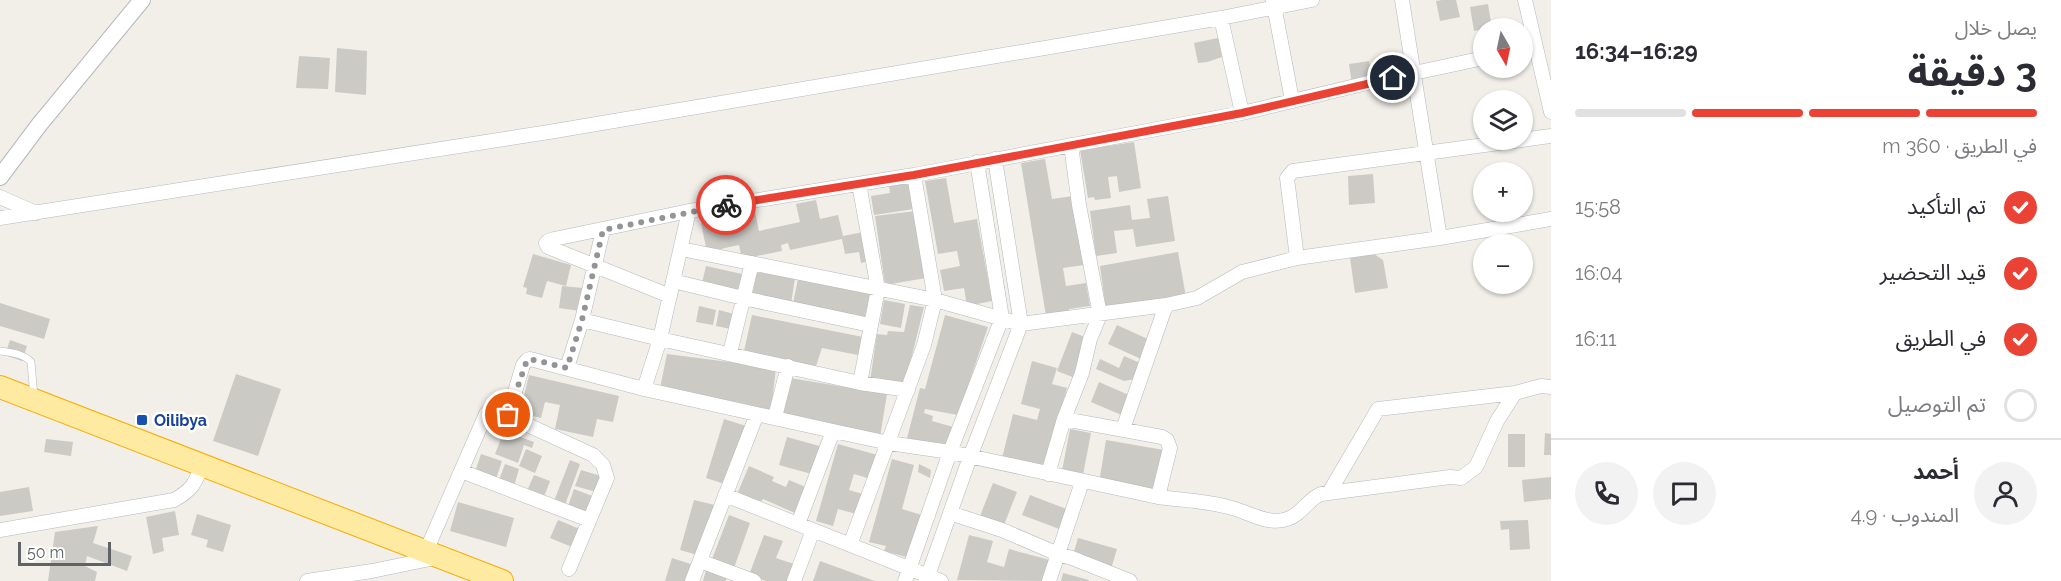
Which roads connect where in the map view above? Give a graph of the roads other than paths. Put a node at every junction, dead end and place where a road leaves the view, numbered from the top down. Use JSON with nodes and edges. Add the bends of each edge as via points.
{"nodes":[{"id":1,"x":142,"y":0,"type":"edge"},
{"id":2,"x":1312,"y":0,"type":"edge"},
{"id":3,"x":1402,"y":0,"type":"edge"},
{"id":4,"x":1525,"y":0,"type":"edge"},
{"id":5,"x":1274,"y":3,"type":"edge"},
{"id":6,"x":1221,"y":18,"type":"junction"},
{"id":7,"x":1527,"y":18,"type":"edge"},
{"id":8,"x":1533,"y":59,"type":"edge"},
{"id":9,"x":1473,"y":61,"type":"edge"},
{"id":10,"x":1414,"y":74,"type":"junction"},
{"id":11,"x":1292,"y":100,"type":"junction"},
{"id":12,"x":1551,"y":112,"type":"edge"},
{"id":13,"x":1242,"y":113,"type":"junction"},
{"id":14,"x":1551,"y":136,"type":"edge"},
{"id":15,"x":1071,"y":145,"type":"junction"},
{"id":16,"x":1427,"y":152,"type":"junction"},
{"id":17,"x":995,"y":159,"type":"junction"},
{"id":18,"x":977,"y":162,"type":"junction"},
{"id":19,"x":914,"y":175,"type":"junction"},
{"id":20,"x":0,"y":177,"type":"edge"},
{"id":21,"x":859,"y":184,"type":"junction"},
{"id":22,"x":0,"y":197,"type":"edge"},
{"id":23,"x":689,"y":211,"type":"junction"},
{"id":24,"x":38,"y":213,"type":"junction"},
{"id":25,"x":0,"y":218,"type":"edge"},
{"id":26,"x":1551,"y":219,"type":"edge"},
{"id":27,"x":603,"y":230,"type":"junction"},
{"id":28,"x":1440,"y":238,"type":"junction"},
{"id":29,"x":681,"y":249,"type":"junction"},
{"id":30,"x":1297,"y":258,"type":"junction"},
{"id":31,"x":752,"y":263,"type":"junction"},
{"id":32,"x":595,"y":265,"type":"junction"},
{"id":33,"x":673,"y":281,"type":"junction"},
{"id":34,"x":878,"y":289,"type":"junction"},
{"id":35,"x":670,"y":296,"type":"junction"},
{"id":36,"x":743,"y":298,"type":"junction"},
{"id":37,"x":935,"y":300,"type":"junction"},
{"id":38,"x":1166,"y":305,"type":"junction"},
{"id":39,"x":1100,"y":315,"type":"junction"},
{"id":40,"x":1002,"y":318,"type":"junction"},
{"id":41,"x":582,"y":320,"type":"junction"},
{"id":42,"x":1021,"y":324,"type":"junction"},
{"id":43,"x":870,"y":325,"type":"junction"},
{"id":44,"x":660,"y":339,"type":"junction"},
{"id":45,"x":0,"y":351,"type":"edge"},
{"id":46,"x":730,"y":353,"type":"junction"},
{"id":47,"x":788,"y":366,"type":"junction"},
{"id":48,"x":567,"y":368,"type":"junction"},
{"id":49,"x":860,"y":382,"type":"junction"},
{"id":50,"x":0,"y":387,"type":"edge"},
{"id":51,"x":1551,"y":387,"type":"edge"},
{"id":52,"x":644,"y":389,"type":"junction"},
{"id":53,"x":908,"y":390,"type":"junction"},
{"id":54,"x":1515,"y":393,"type":"junction"},
{"id":55,"x":34,"y":399,"type":"junction"},
{"id":56,"x":757,"y":414,"type":"junction"},
{"id":57,"x":508,"y":415,"type":"junction"},
{"id":58,"x":775,"y":417,"type":"junction"},
{"id":59,"x":1064,"y":419,"type":"junction"},
{"id":60,"x":1123,"y":429,"type":"junction"},
{"id":61,"x":833,"y":431,"type":"junction"},
{"id":62,"x":889,"y":443,"type":"junction"},
{"id":63,"x":950,"y":452,"type":"junction"},
{"id":64,"x":970,"y":457,"type":"junction"},
{"id":65,"x":202,"y":465,"type":"junction"},
{"id":66,"x":461,"y":471,"type":"junction"},
{"id":67,"x":1048,"y":474,"type":"junction"},
{"id":68,"x":1082,"y":482,"type":"junction"},
{"id":69,"x":1330,"y":492,"type":"junction"},
{"id":70,"x":725,"y":495,"type":"junction"},
{"id":71,"x":1158,"y":497,"type":"junction"},
{"id":72,"x":950,"y":513,"type":"junction"},
{"id":73,"x":589,"y":520,"type":"junction"},
{"id":74,"x":798,"y":524,"type":"junction"},
{"id":75,"x":0,"y":530,"type":"edge"},
{"id":76,"x":813,"y":530,"type":"junction"},
{"id":77,"x":850,"y":545,"type":"junction"},
{"id":78,"x":433,"y":554,"type":"junction"},
{"id":79,"x":1058,"y":554,"type":"junction"},
{"id":80,"x":700,"y":561,"type":"junction"},
{"id":81,"x":569,"y":569,"type":"dead end"},
{"id":82,"x":907,"y":575,"type":"edge"},
{"id":83,"x":373,"y":576,"type":"edge"},
{"id":84,"x":927,"y":578,"type":"edge"},
{"id":85,"x":308,"y":581,"type":"edge"},
{"id":86,"x":502,"y":581,"type":"edge"},
{"id":87,"x":692,"y":581,"type":"edge"},
{"id":88,"x":754,"y":581,"type":"edge"},
{"id":89,"x":794,"y":581,"type":"edge"},
{"id":90,"x":941,"y":581,"type":"edge"},
{"id":91,"x":1049,"y":581,"type":"edge"},
{"id":92,"x":1130,"y":581,"type":"edge"}],
"edges":[{"from":1,"to":20,"type":"street"},
{"from":2,"to":5,"type":"street"},
{"from":3,"to":10,"type":"street"},
{"from":4,"to":7,"type":"street"},
{"from":5,"to":6,"type":"street"},
{"from":5,"to":11,"type":"street"},
{"from":6,"to":13,"type":"street"},
{"from":6,"to":24,"type":"street","via":[[549,132]]},
{"from":8,"to":12,"type":"street"},
{"from":9,"to":10,"type":"street"},
{"from":10,"to":11,"type":"street"},
{"from":10,"to":16,"type":"street"},
{"from":11,"to":13,"type":"street"},
{"from":13,"to":15,"type":"street"},
{"from":14,"to":16,"type":"street"},
{"from":15,"to":17,"type":"street"},
{"from":15,"to":39,"type":"street"},
{"from":16,"to":28,"type":"street"},
{"from":16,"to":30,"type":"street","via":[[1289,174]]},
{"from":17,"to":18,"type":"street"},
{"from":17,"to":42,"type":"street"},
{"from":18,"to":19,"type":"street"},
{"from":18,"to":40,"type":"street"},
{"from":19,"to":21,"type":"street"},
{"from":19,"to":37,"type":"street"},
{"from":21,"to":23,"type":"street"},
{"from":21,"to":34,"type":"street"},
{"from":22,"to":24,"type":"street"},
{"from":23,"to":27,"type":"street"},
{"from":23,"to":29,"type":"street"},
{"from":24,"to":25,"type":"street"},
{"from":26,"to":28,"type":"street"},
{"from":27,"to":32,"type":"street"},
{"from":27,"to":32,"type":"street","via":[[546,243]]},
{"from":28,"to":30,"type":"street"},
{"from":29,"to":31,"type":"street"},
{"from":29,"to":33,"type":"street"},
{"from":30,"to":38,"type":"street","via":[[1242,272],[1197,297]]},
{"from":31,"to":34,"type":"street"},
{"from":31,"to":36,"type":"street"},
{"from":32,"to":35,"type":"street"},
{"from":32,"to":41,"type":"street"},
{"from":33,"to":35,"type":"street"},
{"from":33,"to":36,"type":"street"},
{"from":34,"to":37,"type":"street"},
{"from":34,"to":43,"type":"street"},
{"from":35,"to":44,"type":"street"},
{"from":36,"to":43,"type":"street"},
{"from":36,"to":46,"type":"street"},
{"from":37,"to":40,"type":"street"},
{"from":37,"to":53,"type":"street"},
{"from":38,"to":39,"type":"street"},
{"from":38,"to":60,"type":"street"},
{"from":39,"to":42,"type":"street"},
{"from":39,"to":59,"type":"street"},
{"from":40,"to":42,"type":"street"},
{"from":40,"to":63,"type":"street"},
{"from":41,"to":44,"type":"street"},
{"from":41,"to":48,"type":"street"},
{"from":42,"to":64,"type":"street"},
{"from":43,"to":49,"type":"street"},
{"from":44,"to":46,"type":"street"},
{"from":44,"to":52,"type":"street"},
{"from":45,"to":55,"type":"lane","via":[[31,362]]},
{"from":46,"to":47,"type":"street"},
{"from":47,"to":49,"type":"street"},
{"from":47,"to":58,"type":"street"},
{"from":48,"to":52,"type":"street"},
{"from":48,"to":57,"type":"street","via":[[527,360]]},
{"from":49,"to":53,"type":"street"},
{"from":50,"to":55,"type":"highway"},
{"from":51,"to":54,"type":"street"},
{"from":52,"to":56,"type":"street"},
{"from":53,"to":62,"type":"street"},
{"from":54,"to":69,"type":"street","via":[[1378,409]]},
{"from":54,"to":69,"type":"street","via":[[1476,467],[1461,478]]},
{"from":55,"to":65,"type":"highway"},
{"from":56,"to":58,"type":"street"},
{"from":56,"to":70,"type":"street"},
{"from":57,"to":66,"type":"street","via":[[493,411],[486,414]]},
{"from":57,"to":73,"type":"street","via":[[593,455],[603,465],[607,478]]},
{"from":58,"to":61,"type":"street"},
{"from":59,"to":60,"type":"street"},
{"from":59,"to":67,"type":"street"},
{"from":60,"to":71,"type":"street","via":[[1162,437],[1169,444]]},
{"from":61,"to":62,"type":"street"},
{"from":61,"to":74,"type":"street"},
{"from":62,"to":63,"type":"street"},
{"from":62,"to":77,"type":"street"},
{"from":63,"to":64,"type":"street"},
{"from":63,"to":82,"type":"street"},
{"from":64,"to":67,"type":"street"},
{"from":64,"to":72,"type":"street"},
{"from":65,"to":75,"type":"street","via":[[188,492],[174,500]]},
{"from":65,"to":78,"type":"highway"},
{"from":66,"to":73,"type":"street"},
{"from":66,"to":78,"type":"street"},
{"from":67,"to":68,"type":"street"},
{"from":68,"to":71,"type":"street"},
{"from":68,"to":79,"type":"street"},
{"from":69,"to":71,"type":"street","via":[[1315,496],[1294,516],[1278,521],[1228,507]]},
{"from":70,"to":74,"type":"street"},
{"from":70,"to":80,"type":"street"},
{"from":72,"to":79,"type":"street"},
{"from":72,"to":84,"type":"street"},
{"from":73,"to":81,"type":"street"},
{"from":74,"to":76,"type":"street"},
{"from":76,"to":77,"type":"street"},
{"from":76,"to":89,"type":"street"},
{"from":77,"to":82,"type":"street"},
{"from":78,"to":83,"type":"street"},
{"from":78,"to":86,"type":"highway"},
{"from":79,"to":91,"type":"street"},
{"from":79,"to":92,"type":"street"},
{"from":80,"to":87,"type":"street"},
{"from":80,"to":88,"type":"street"},
{"from":82,"to":84,"type":"street"},
{"from":83,"to":85,"type":"street"},
{"from":84,"to":90,"type":"street"}]}
